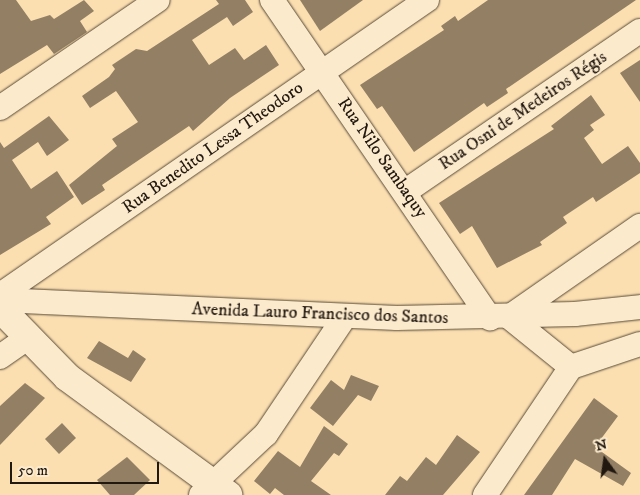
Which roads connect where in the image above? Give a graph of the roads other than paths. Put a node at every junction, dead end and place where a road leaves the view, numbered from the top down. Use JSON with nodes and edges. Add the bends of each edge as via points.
{"nodes":[{"id":1,"x":158,"y":0,"type":"edge"},
{"id":2,"x":272,"y":0,"type":"edge"},
{"id":3,"x":427,"y":0,"type":"edge"},
{"id":4,"x":640,"y":31,"type":"edge"},
{"id":5,"x":322,"y":72,"type":"junction"},
{"id":6,"x":0,"y":108,"type":"edge"},
{"id":7,"x":406,"y":191,"type":"junction"},
{"id":8,"x":640,"y":226,"type":"edge"},
{"id":9,"x":0,"y":295,"type":"edge"},
{"id":10,"x":0,"y":300,"type":"edge"},
{"id":11,"x":640,"y":306,"type":"edge"},
{"id":12,"x":0,"y":308,"type":"edge"},
{"id":13,"x":344,"y":318,"type":"junction"},
{"id":14,"x":500,"y":318,"type":"junction"},
{"id":15,"x":26,"y":339,"type":"junction"},
{"id":16,"x":640,"y":344,"type":"edge"},
{"id":17,"x":0,"y":357,"type":"edge"},
{"id":18,"x":571,"y":367,"type":"junction"},
{"id":19,"x":215,"y":492,"type":"edge"},
{"id":20,"x":486,"y":495,"type":"edge"}],
"edges":[{"from":1,"to":6,"type":"street"},
{"from":2,"to":5,"type":"street","name":"Rua Nilo Sambaquy"},
{"from":3,"to":5,"type":"street","name":"Rua Benedito Lessa Theodoro"},
{"from":4,"to":7,"type":"street","name":"Rua Osni de Medeiros Régis"},
{"from":5,"to":7,"type":"street","name":"Rua Nilo Sambaquy"},
{"from":5,"to":9,"type":"street","name":"Rua Benedito Lessa Theodoro"},
{"from":7,"to":14,"type":"street","name":"Rua Nilo Sambaquy"},
{"from":8,"to":14,"type":"street"},
{"from":10,"to":13,"type":"street","name":"Avenida Lauro Francisco dos Santos"},
{"from":11,"to":14,"type":"street","name":"Avenida Lauro Francisco dos Santos"},
{"from":12,"to":15,"type":"street"},
{"from":13,"to":14,"type":"street","name":"Avenida Lauro Francisco dos Santos"},
{"from":13,"to":19,"type":"street","via":[[266,434]]},
{"from":14,"to":18,"type":"street","name":"Rua Nilo Sambaquy"},
{"from":15,"to":17,"type":"street"},
{"from":15,"to":19,"type":"street","via":[[67,377]]},
{"from":16,"to":18,"type":"street"},
{"from":18,"to":20,"type":"street"}]}
